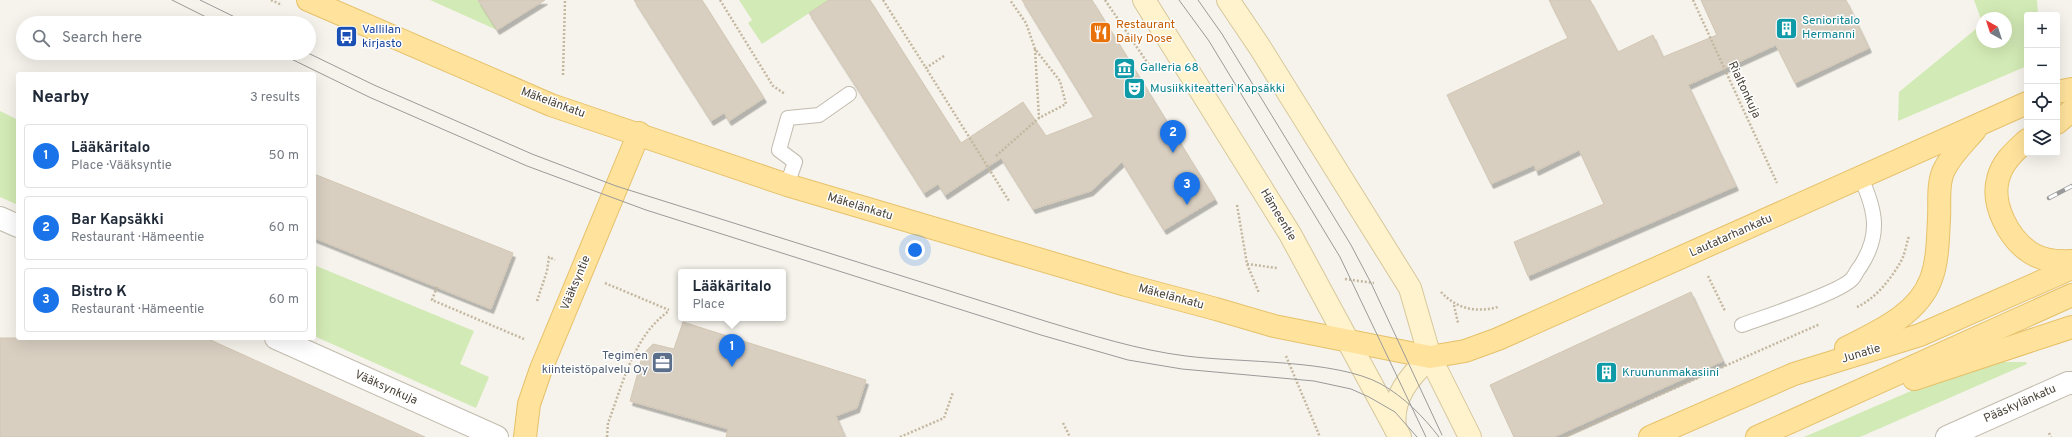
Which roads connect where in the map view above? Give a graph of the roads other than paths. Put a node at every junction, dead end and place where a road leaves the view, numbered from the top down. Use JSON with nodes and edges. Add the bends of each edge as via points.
{"nodes":[{"id":1,"x":308,"y":0,"type":"edge"},
{"id":2,"x":1144,"y":0,"type":"edge"},
{"id":3,"x":1228,"y":0,"type":"edge"},
{"id":4,"x":2072,"y":89,"type":"edge"},
{"id":5,"x":2060,"y":91,"type":"edge"},
{"id":6,"x":849,"y":94,"type":"dead end"},
{"id":7,"x":2024,"y":104,"type":"edge"},
{"id":8,"x":2072,"y":110,"type":"edge"},
{"id":9,"x":2060,"y":120,"type":"edge"},
{"id":10,"x":1979,"y":126,"type":"junction"},
{"id":11,"x":639,"y":133,"type":"junction"},
{"id":12,"x":2024,"y":143,"type":"edge"},
{"id":13,"x":1861,"y":178,"type":"junction"},
{"id":14,"x":787,"y":185,"type":"junction"},
{"id":15,"x":0,"y":218,"type":"edge"},
{"id":16,"x":16,"y":225,"type":"edge"},
{"id":17,"x":2072,"y":261,"type":"edge"},
{"id":18,"x":2072,"y":268,"type":"edge"},
{"id":19,"x":2072,"y":295,"type":"edge"},
{"id":20,"x":1742,"y":326,"type":"dead end"},
{"id":21,"x":2072,"y":327,"type":"edge"},
{"id":22,"x":280,"y":340,"type":"edge"},
{"id":23,"x":1350,"y":342,"type":"junction"},
{"id":24,"x":1430,"y":357,"type":"junction"},
{"id":25,"x":1794,"y":374,"type":"junction"},
{"id":26,"x":2072,"y":383,"type":"edge"},
{"id":27,"x":1781,"y":426,"type":"junction"},
{"id":28,"x":1398,"y":433,"type":"edge"},
{"id":29,"x":497,"y":437,"type":"edge"},
{"id":30,"x":525,"y":437,"type":"edge"},
{"id":31,"x":1470,"y":437,"type":"edge"},
{"id":32,"x":1650,"y":437,"type":"edge"},
{"id":33,"x":1757,"y":437,"type":"edge"},
{"id":34,"x":1947,"y":437,"type":"edge"}],
"edges":[{"from":1,"to":11,"type":"main road","name":"Mäkelänkatu","via":[[551,105]]},
{"from":2,"to":23,"type":"main road","name":"Hämeentie","via":[[1290,234]]},
{"from":3,"to":24,"type":"main road","via":[[1410,288]]},
{"from":4,"to":5,"type":"main road"},
{"from":6,"to":14,"type":"lane","via":[[819,115],[788,118],[778,150],[795,162]]},
{"from":7,"to":10,"type":"main road","name":"Lautatarhankatu"},
{"from":8,"to":9,"type":"main road"},
{"from":10,"to":13,"type":"main road","name":"Lautatarhankatu"},
{"from":10,"to":25,"type":"main road","via":[[1949,161],[1941,179],[1937,242],[1931,278],[1923,293],[1892,324]]},
{"from":11,"to":14,"type":"main road","name":"Mäkelänkatu"},
{"from":11,"to":30,"type":"main road","name":"Vääksyntie","via":[[549,348],[529,404]]},
{"from":12,"to":17,"type":"main road","via":[[2010,156],[1998,179],[1997,200],[2001,211],[2016,239],[2032,254],[2051,261]]},
{"from":13,"to":20,"type":"lane","via":[[1870,198],[1875,228],[1869,252],[1852,280],[1831,291]]},
{"from":13,"to":24,"type":"main road","name":"Lautatarhankatu","via":[[1498,339],[1465,351]]},
{"from":14,"to":23,"type":"main road","name":"Mäkelänkatu","via":[[1126,285],[1274,326]]},
{"from":15,"to":16,"type":"street"},
{"from":18,"to":25,"type":"main road","name":"Junatie","via":[[1920,335]]},
{"from":19,"to":27,"type":"main road"},
{"from":21,"to":27,"type":"main road","via":[[1971,359]]},
{"from":22,"to":29,"type":"street","name":"Vääksynkuja"},
{"from":23,"to":24,"type":"main road","name":"Mäkelänkatu"},
{"from":23,"to":28,"type":"main road","name":"Hämeentie"},
{"from":24,"to":28,"type":"main road","via":[[1403,388],[1394,412]]},
{"from":24,"to":31,"type":"main road"},
{"from":25,"to":32,"type":"main road","name":"Junatie"},
{"from":26,"to":34,"type":"street","name":"Pääskylänkatu"},
{"from":27,"to":33,"type":"main road"}]}
